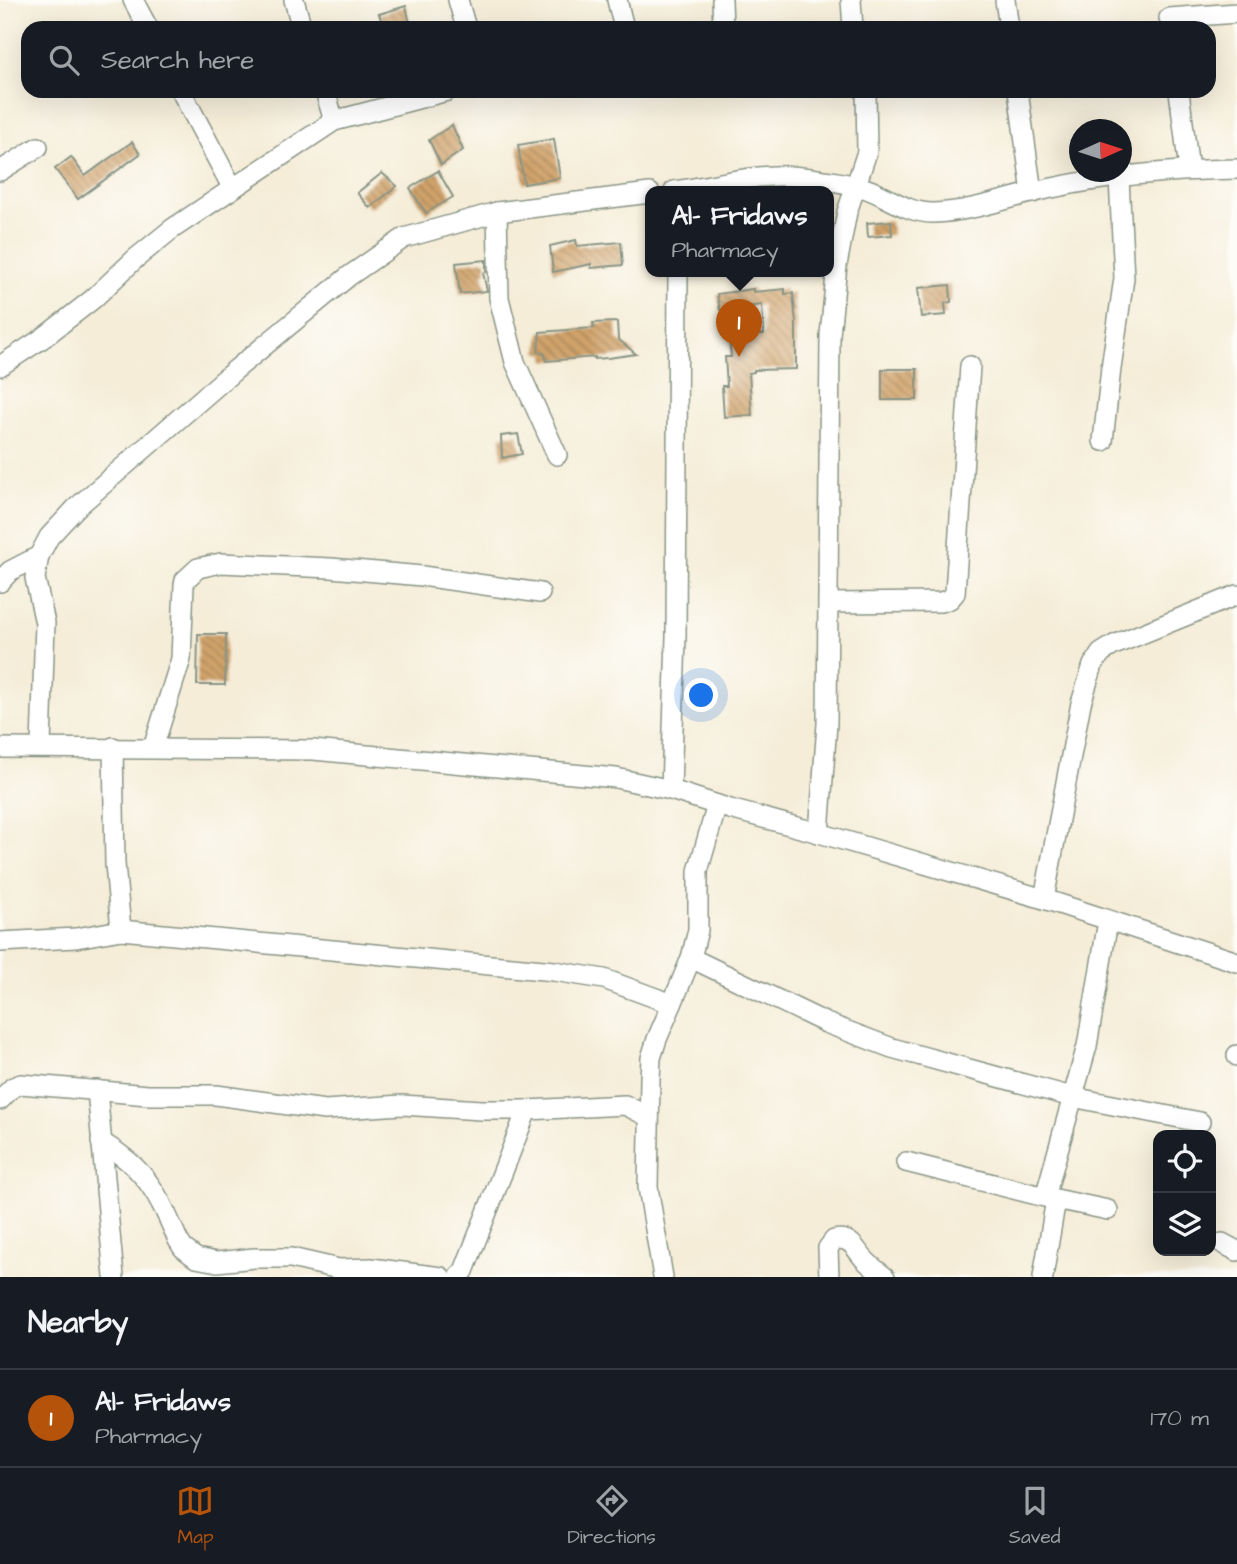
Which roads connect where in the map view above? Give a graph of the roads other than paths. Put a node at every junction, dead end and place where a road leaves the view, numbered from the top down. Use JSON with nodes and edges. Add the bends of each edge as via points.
{"nodes":[{"id":1,"x":133,"y":0,"type":"edge"},
{"id":2,"x":294,"y":0,"type":"edge"},
{"id":3,"x":458,"y":0,"type":"edge"},
{"id":4,"x":617,"y":0,"type":"edge"},
{"id":5,"x":722,"y":0,"type":"edge"},
{"id":6,"x":851,"y":0,"type":"edge"},
{"id":7,"x":1005,"y":0,"type":"edge"},
{"id":8,"x":1237,"y":13,"type":"edge"},
{"id":9,"x":1169,"y":15,"type":"edge"},
{"id":10,"x":144,"y":21,"type":"edge"},
{"id":11,"x":300,"y":21,"type":"edge"},
{"id":12,"x":464,"y":21,"type":"edge"},
{"id":13,"x":622,"y":21,"type":"edge"},
{"id":14,"x":723,"y":21,"type":"edge"},
{"id":15,"x":852,"y":21,"type":"edge"},
{"id":16,"x":1008,"y":21,"type":"edge"},
{"id":17,"x":185,"y":98,"type":"edge"},
{"id":18,"x":327,"y":98,"type":"edge"},
{"id":19,"x":421,"y":98,"type":"edge"},
{"id":20,"x":866,"y":98,"type":"edge"},
{"id":21,"x":1019,"y":98,"type":"edge"},
{"id":22,"x":1180,"y":98,"type":"edge"},
{"id":23,"x":334,"y":121,"type":"junction"},
{"id":24,"x":38,"y":147,"type":"dead end"},
{"id":25,"x":1237,"y":169,"type":"edge"},
{"id":26,"x":1189,"y":170,"type":"junction"},
{"id":27,"x":0,"y":171,"type":"edge"},
{"id":28,"x":1132,"y":177,"type":"edge"},
{"id":29,"x":1092,"y":182,"type":"edge"},
{"id":30,"x":1119,"y":182,"type":"edge"},
{"id":31,"x":856,"y":185,"type":"junction"},
{"id":32,"x":710,"y":186,"type":"edge"},
{"id":33,"x":232,"y":187,"type":"junction"},
{"id":34,"x":1032,"y":193,"type":"junction"},
{"id":35,"x":645,"y":194,"type":"edge"},
{"id":36,"x":497,"y":212,"type":"junction"},
{"id":37,"x":678,"y":277,"type":"edge"},
{"id":38,"x":0,"y":366,"type":"edge"},
{"id":39,"x":970,"y":366,"type":"dead end"},
{"id":40,"x":1104,"y":441,"type":"dead end"},
{"id":41,"x":557,"y":455,"type":"dead end"},
{"id":42,"x":39,"y":556,"type":"junction"},
{"id":43,"x":0,"y":582,"type":"edge"},
{"id":44,"x":540,"y":593,"type":"dead end"},
{"id":45,"x":1237,"y":594,"type":"edge"},
{"id":46,"x":829,"y":603,"type":"junction"},
{"id":47,"x":41,"y":746,"type":"junction"},
{"id":48,"x":113,"y":747,"type":"junction"},
{"id":49,"x":0,"y":748,"type":"edge"},
{"id":50,"x":153,"y":748,"type":"junction"},
{"id":51,"x":671,"y":790,"type":"junction"},
{"id":52,"x":717,"y":805,"type":"junction"},
{"id":53,"x":819,"y":832,"type":"junction"},
{"id":54,"x":1044,"y":899,"type":"junction"},
{"id":55,"x":1108,"y":922,"type":"junction"},
{"id":56,"x":121,"y":930,"type":"junction"},
{"id":57,"x":0,"y":942,"type":"edge"},
{"id":58,"x":691,"y":958,"type":"junction"},
{"id":59,"x":1237,"y":962,"type":"edge"},
{"id":60,"x":672,"y":1004,"type":"junction"},
{"id":61,"x":97,"y":1090,"type":"junction"},
{"id":62,"x":1072,"y":1097,"type":"junction"},
{"id":63,"x":0,"y":1100,"type":"edge"},
{"id":64,"x":527,"y":1110,"type":"junction"},
{"id":65,"x":649,"y":1117,"type":"junction"},
{"id":66,"x":1200,"y":1122,"type":"dead end"},
{"id":67,"x":102,"y":1142,"type":"junction"},
{"id":68,"x":906,"y":1162,"type":"dead end"},
{"id":69,"x":1051,"y":1198,"type":"junction"},
{"id":70,"x":1108,"y":1210,"type":"dead end"},
{"id":71,"x":114,"y":1277,"type":"edge"},
{"id":72,"x":441,"y":1277,"type":"edge"},
{"id":73,"x":458,"y":1277,"type":"edge"},
{"id":74,"x":663,"y":1277,"type":"edge"},
{"id":75,"x":829,"y":1277,"type":"edge"},
{"id":76,"x":885,"y":1277,"type":"edge"},
{"id":77,"x":1043,"y":1277,"type":"edge"}],
"edges":[{"from":1,"to":10,"type":"street"},
{"from":2,"to":11,"type":"street"},
{"from":3,"to":12,"type":"street"},
{"from":4,"to":13,"type":"street"},
{"from":5,"to":14,"type":"street"},
{"from":6,"to":15,"type":"street"},
{"from":7,"to":16,"type":"street"},
{"from":8,"to":9,"type":"street"},
{"from":17,"to":33,"type":"street"},
{"from":18,"to":23,"type":"street"},
{"from":19,"to":23,"type":"street"},
{"from":20,"to":31,"type":"street","via":[[867,152]]},
{"from":21,"to":34,"type":"street"},
{"from":22,"to":26,"type":"street"},
{"from":23,"to":33,"type":"street"},
{"from":24,"to":27,"type":"street"},
{"from":25,"to":26,"type":"street"},
{"from":26,"to":28,"type":"street"},
{"from":29,"to":34,"type":"street"},
{"from":30,"to":40,"type":"street","via":[[1124,278]]},
{"from":31,"to":32,"type":"street","via":[[775,176]]},
{"from":31,"to":34,"type":"street","via":[[904,209],[931,213],[980,208]]},
{"from":31,"to":46,"type":"street","via":[[837,265],[830,335]]},
{"from":33,"to":38,"type":"street","via":[[172,229],[43,338]]},
{"from":35,"to":36,"type":"street"},
{"from":36,"to":41,"type":"street","via":[[499,298],[515,362]]},
{"from":36,"to":42,"type":"street","via":[[404,238],[349,276],[76,508],[49,537]]},
{"from":37,"to":51,"type":"street"},
{"from":39,"to":46,"type":"street","via":[[955,593],[941,602]]},
{"from":42,"to":43,"type":"street","via":[[10,571]]},
{"from":42,"to":47,"type":"street","via":[[35,578],[45,623]]},
{"from":44,"to":50,"type":"street","via":[[331,568],[221,563],[198,568],[184,585],[181,659]]},
{"from":45,"to":54,"type":"street","via":[[1114,645],[1097,659],[1081,703]]},
{"from":46,"to":53,"type":"street","via":[[827,745]]},
{"from":47,"to":48,"type":"street"},
{"from":47,"to":49,"type":"street"},
{"from":48,"to":50,"type":"street"},
{"from":48,"to":56,"type":"street"},
{"from":50,"to":51,"type":"street","via":[[313,750],[616,778]]},
{"from":51,"to":52,"type":"street"},
{"from":52,"to":53,"type":"street"},
{"from":52,"to":58,"type":"street","via":[[698,871],[698,930]]},
{"from":53,"to":54,"type":"street"},
{"from":54,"to":55,"type":"street"},
{"from":55,"to":59,"type":"street"},
{"from":55,"to":62,"type":"street","via":[[1087,1046]]},
{"from":56,"to":57,"type":"street","via":[[76,938]]},
{"from":56,"to":60,"type":"street","via":[[554,971],[604,979]]},
{"from":58,"to":60,"type":"street"},
{"from":58,"to":62,"type":"street","via":[[826,1023],[892,1048]]},
{"from":60,"to":65,"type":"street","via":[[651,1058]]},
{"from":61,"to":63,"type":"street","via":[[21,1084]]},
{"from":61,"to":64,"type":"street","via":[[216,1095],[325,1110],[415,1105]]},
{"from":61,"to":67,"type":"street"},
{"from":62,"to":66,"type":"street"},
{"from":62,"to":69,"type":"street"},
{"from":64,"to":65,"type":"street","via":[[625,1105]]},
{"from":64,"to":73,"type":"street"},
{"from":65,"to":74,"type":"street","via":[[649,1200]]},
{"from":67,"to":71,"type":"street"},
{"from":67,"to":72,"type":"street","via":[[150,1181],[178,1240],[196,1258],[216,1262],[291,1258],[339,1269]]},
{"from":68,"to":69,"type":"street"},
{"from":69,"to":70,"type":"street"},
{"from":69,"to":77,"type":"street"},
{"from":75,"to":76,"type":"street","via":[[828,1248],[840,1238],[853,1244]]}]}
